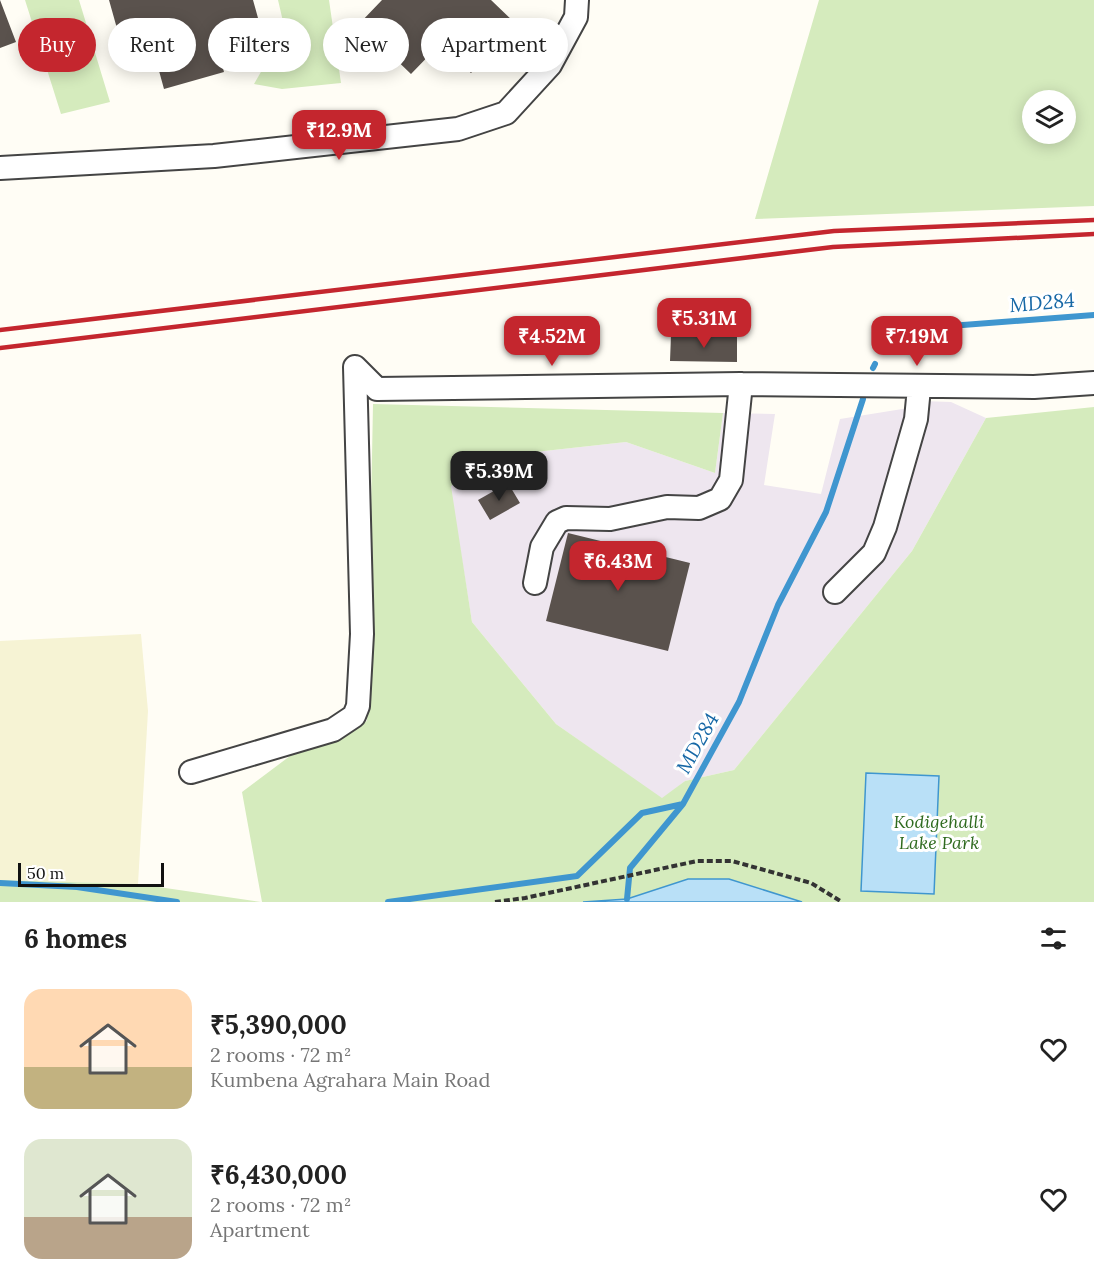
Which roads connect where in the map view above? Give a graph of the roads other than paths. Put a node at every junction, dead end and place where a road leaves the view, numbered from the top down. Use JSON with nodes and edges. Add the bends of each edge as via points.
{"nodes":[{"id":1,"x":577,"y":0,"type":"edge"},
{"id":2,"x":0,"y":168,"type":"edge"},
{"id":3,"x":1094,"y":383,"type":"edge"},
{"id":4,"x":741,"y":384,"type":"junction"},
{"id":5,"x":919,"y":388,"type":"junction"},
{"id":6,"x":536,"y":583,"type":"dead end"},
{"id":7,"x":835,"y":592,"type":"dead end"},
{"id":8,"x":191,"y":772,"type":"dead end"}],
"edges":[{"from":1,"to":2,"type":"street","via":[[576,17],[550,65],[506,113],[458,129],[214,156]]},
{"from":3,"to":5,"type":"street"},
{"from":4,"to":5,"type":"street"},
{"from":4,"to":6,"type":"street","via":[[731,480],[720,499],[699,508],[667,507],[610,519],[566,518],[556,522],[542,547]]},
{"from":4,"to":8,"type":"street","via":[[376,389],[355,367],[362,634],[358,706],[354,716],[333,730]]},
{"from":5,"to":7,"type":"street","via":[[916,419],[874,553]]}]}
